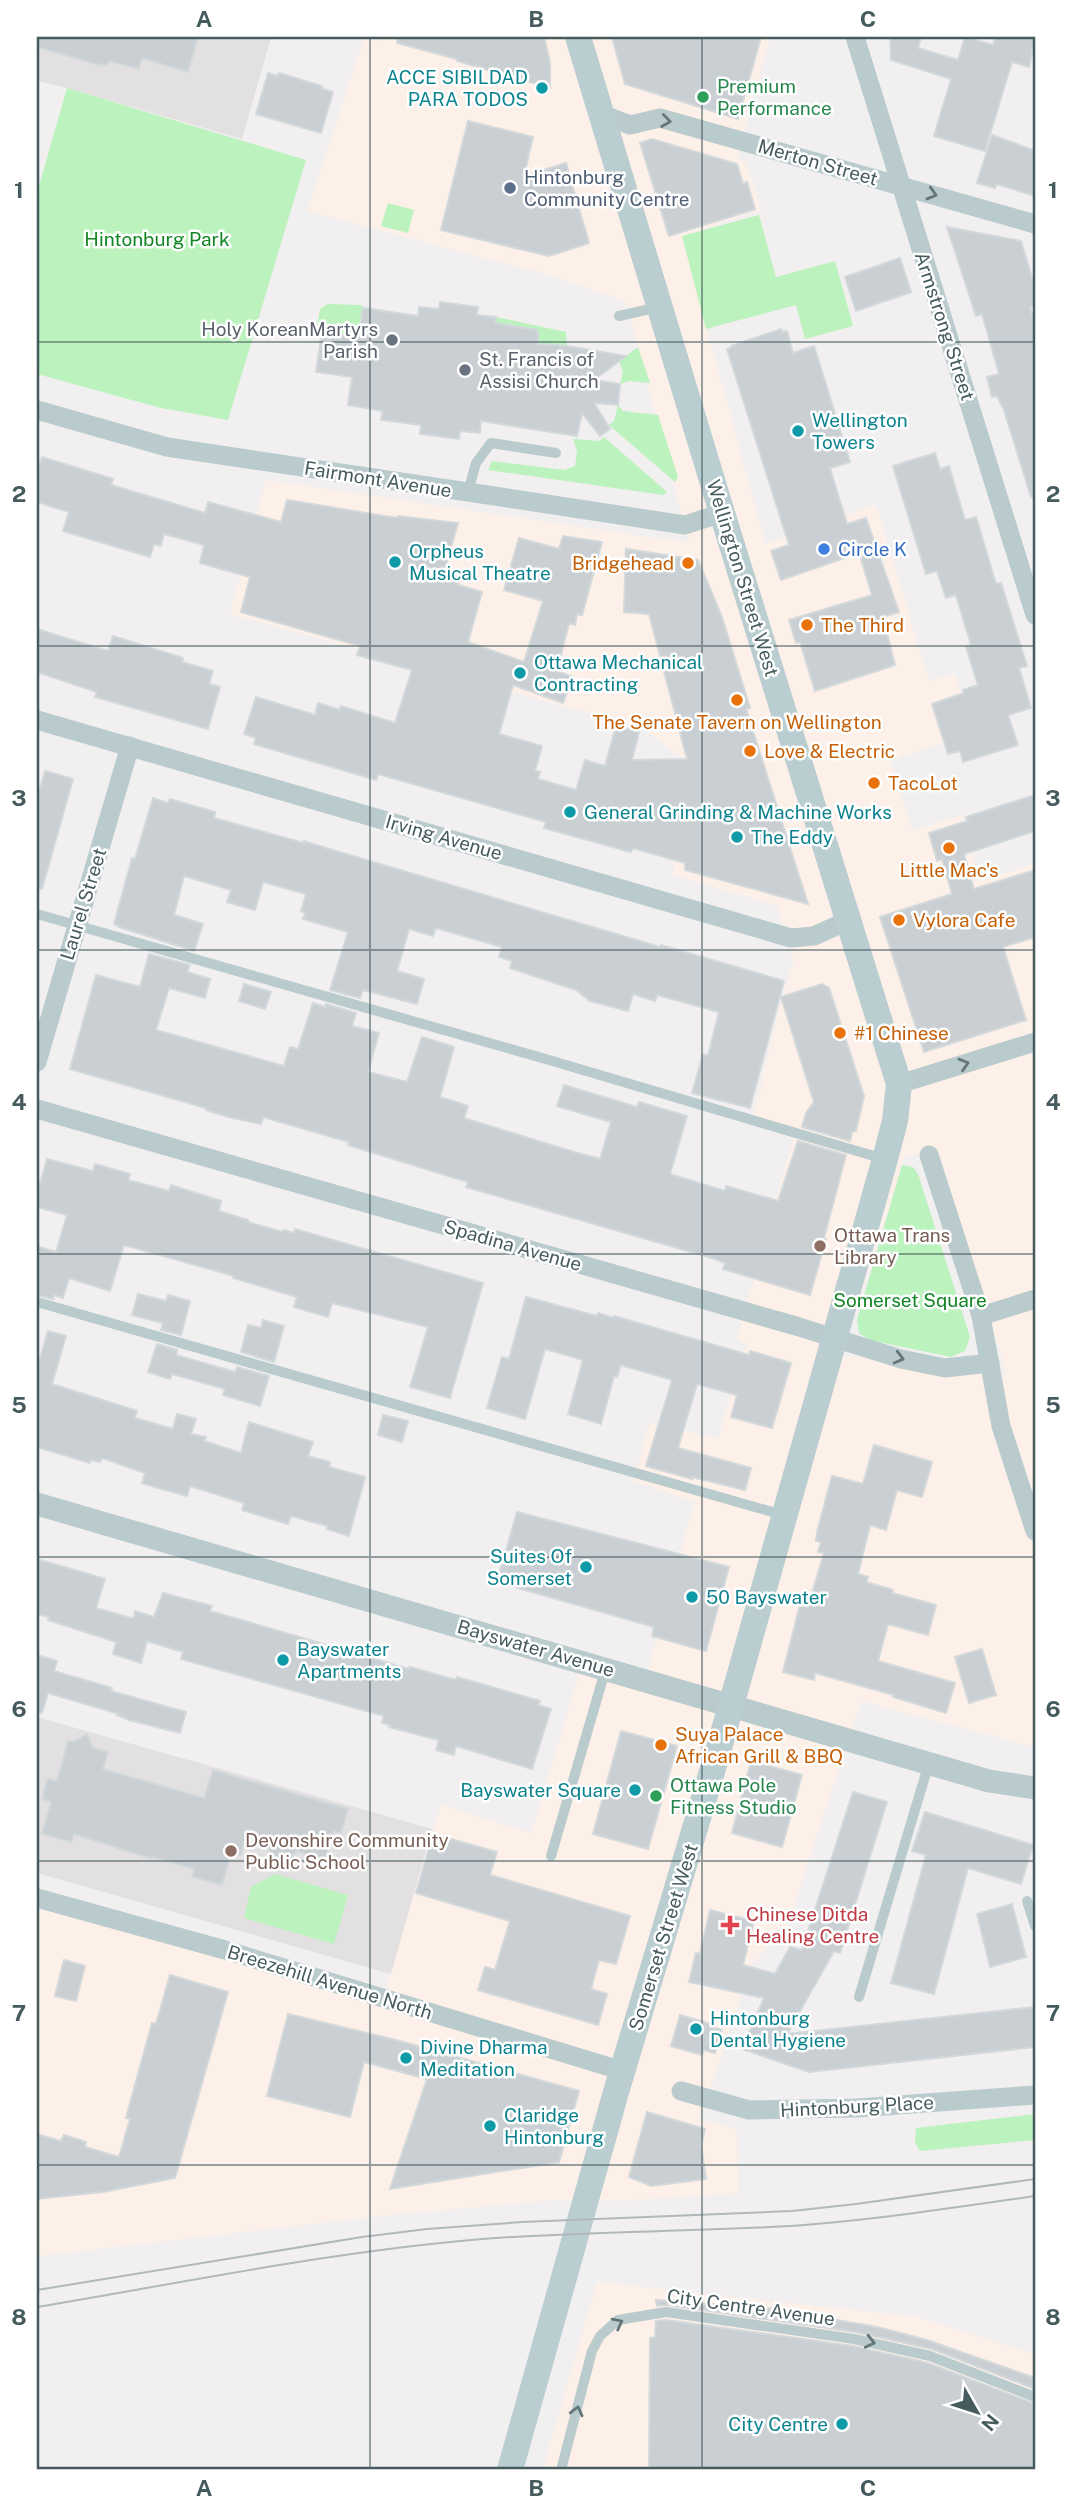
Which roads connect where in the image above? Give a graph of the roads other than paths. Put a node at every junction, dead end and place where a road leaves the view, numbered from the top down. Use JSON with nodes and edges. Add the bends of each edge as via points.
{"nodes":[{"id":1,"x":578,"y":37,"type":"edge"},
{"id":2,"x":855,"y":37,"type":"edge"},
{"id":3,"x":601,"y":114,"type":"junction"},
{"id":4,"x":900,"y":185,"type":"junction"},
{"id":5,"x":1035,"y":225,"type":"edge"},
{"id":6,"x":660,"y":307,"type":"junction"},
{"id":7,"x":619,"y":316,"type":"dead end"},
{"id":8,"x":37,"y":410,"type":"edge"},
{"id":9,"x":556,"y":453,"type":"dead end"},
{"id":10,"x":468,"y":492,"type":"junction"},
{"id":11,"x":722,"y":513,"type":"junction"},
{"id":12,"x":1035,"y":615,"type":"edge"},
{"id":13,"x":37,"y":720,"type":"edge"},
{"id":14,"x":130,"y":746,"type":"junction"},
{"id":15,"x":37,"y":914,"type":"edge"},
{"id":16,"x":849,"y":920,"type":"junction"},
{"id":17,"x":76,"y":925,"type":"junction"},
{"id":18,"x":1035,"y":1042,"type":"edge"},
{"id":19,"x":37,"y":1062,"type":"edge"},
{"id":20,"x":899,"y":1084,"type":"junction"},
{"id":21,"x":37,"y":1109,"type":"edge"},
{"id":22,"x":895,"y":1121,"type":"joint"},
{"id":23,"x":929,"y":1155,"type":"dead end"},
{"id":24,"x":885,"y":1160,"type":"junction"},
{"id":25,"x":1035,"y":1299,"type":"edge"},
{"id":26,"x":37,"y":1302,"type":"edge"},
{"id":27,"x":981,"y":1316,"type":"junction"},
{"id":28,"x":834,"y":1337,"type":"junction"},
{"id":29,"x":990,"y":1363,"type":"junction"},
{"id":30,"x":37,"y":1504,"type":"edge"},
{"id":31,"x":785,"y":1516,"type":"junction"},
{"id":32,"x":1035,"y":1531,"type":"edge"},
{"id":33,"x":606,"y":1668,"type":"junction"},
{"id":34,"x":731,"y":1706,"type":"junction"},
{"id":35,"x":929,"y":1763,"type":"junction"},
{"id":36,"x":1035,"y":1788,"type":"edge"},
{"id":37,"x":551,"y":1856,"type":"dead end"},
{"id":38,"x":37,"y":1898,"type":"edge"},
{"id":39,"x":1027,"y":1901,"type":"dead end"},
{"id":40,"x":1035,"y":1926,"type":"edge"},
{"id":41,"x":859,"y":1997,"type":"dead end"},
{"id":42,"x":623,"y":2071,"type":"junction"},
{"id":43,"x":681,"y":2091,"type":"dead end"},
{"id":44,"x":1035,"y":2095,"type":"edge"},
{"id":45,"x":1035,"y":2397,"type":"edge"},
{"id":46,"x":510,"y":2470,"type":"edge"},
{"id":47,"x":561,"y":2470,"type":"edge"}],
"edges":[{"from":1,"to":3,"type":"main road","name":"Wellington Street West"},
{"from":2,"to":4,"type":"street","name":"Armstrong Street"},
{"from":3,"to":4,"type":"street","name":"Merton Street","one_way":true,"via":[[630,125],[660,118]]},
{"from":3,"to":6,"type":"main road","name":"Wellington Street West"},
{"from":4,"to":5,"type":"street","name":"Merton Street","one_way":true},
{"from":4,"to":12,"type":"street","name":"Armstrong Street"},
{"from":6,"to":7,"type":"lane"},
{"from":6,"to":11,"type":"main road","name":"Wellington Street West"},
{"from":8,"to":10,"type":"street","name":"Fairmont Avenue","via":[[167,447]]},
{"from":9,"to":10,"type":"lane","via":[[491,443],[476,463]]},
{"from":10,"to":11,"type":"street","name":"Fairmont Avenue","via":[[685,525]]},
{"from":11,"to":16,"type":"main road","name":"Wellington Street West"},
{"from":13,"to":14,"type":"street","name":"Irving Avenue"},
{"from":14,"to":16,"type":"street","name":"Irving Avenue","via":[[791,938],[814,936]]},
{"from":14,"to":17,"type":"street","name":"Laurel Street"},
{"from":15,"to":17,"type":"lane"},
{"from":16,"to":20,"type":"main road","name":"Wellington Street West"},
{"from":17,"to":19,"type":"street","name":"Laurel Street"},
{"from":17,"to":24,"type":"lane"},
{"from":20,"to":18,"type":"street","one_way":true},
{"from":20,"to":22,"type":"main road","name":"Wellington Street West"},
{"from":21,"to":28,"type":"street","name":"Spadina Avenue"},
{"from":22,"to":24,"type":"main road","name":"Somerset Street West"},
{"from":23,"to":27,"type":"street"},
{"from":24,"to":28,"type":"main road","name":"Somerset Street West"},
{"from":25,"to":27,"type":"street"},
{"from":26,"to":31,"type":"lane"},
{"from":27,"to":29,"type":"street"},
{"from":28,"to":29,"type":"street","name":"Spadina Avenue","one_way":true,"via":[[945,1368]]},
{"from":28,"to":31,"type":"main road","name":"Somerset Street West"},
{"from":29,"to":32,"type":"street","via":[[1001,1426]]},
{"from":30,"to":33,"type":"street","name":"Bayswater Avenue"},
{"from":31,"to":34,"type":"main road","name":"Somerset Street West"},
{"from":33,"to":34,"type":"street","name":"Bayswater Avenue"},
{"from":33,"to":37,"type":"lane"},
{"from":34,"to":35,"type":"street","name":"Bayswater Avenue"},
{"from":34,"to":42,"type":"main road","name":"Somerset Street West"},
{"from":35,"to":36,"type":"street","name":"Bayswater Avenue","via":[[989,1781]]},
{"from":35,"to":41,"type":"lane"},
{"from":38,"to":42,"type":"street","name":"Breezehill Avenue North"},
{"from":39,"to":40,"type":"lane"},
{"from":42,"to":46,"type":"main road","name":"Somerset Street West"},
{"from":43,"to":44,"type":"street","name":"Hintonburg Place","via":[[750,2110],[857,2108]]},
{"from":47,"to":45,"type":"lane","name":"City Centre Avenue","one_way":true,"via":[[600,2336],[618,2320],[657,2312],[854,2339],[930,2356]]}]}
